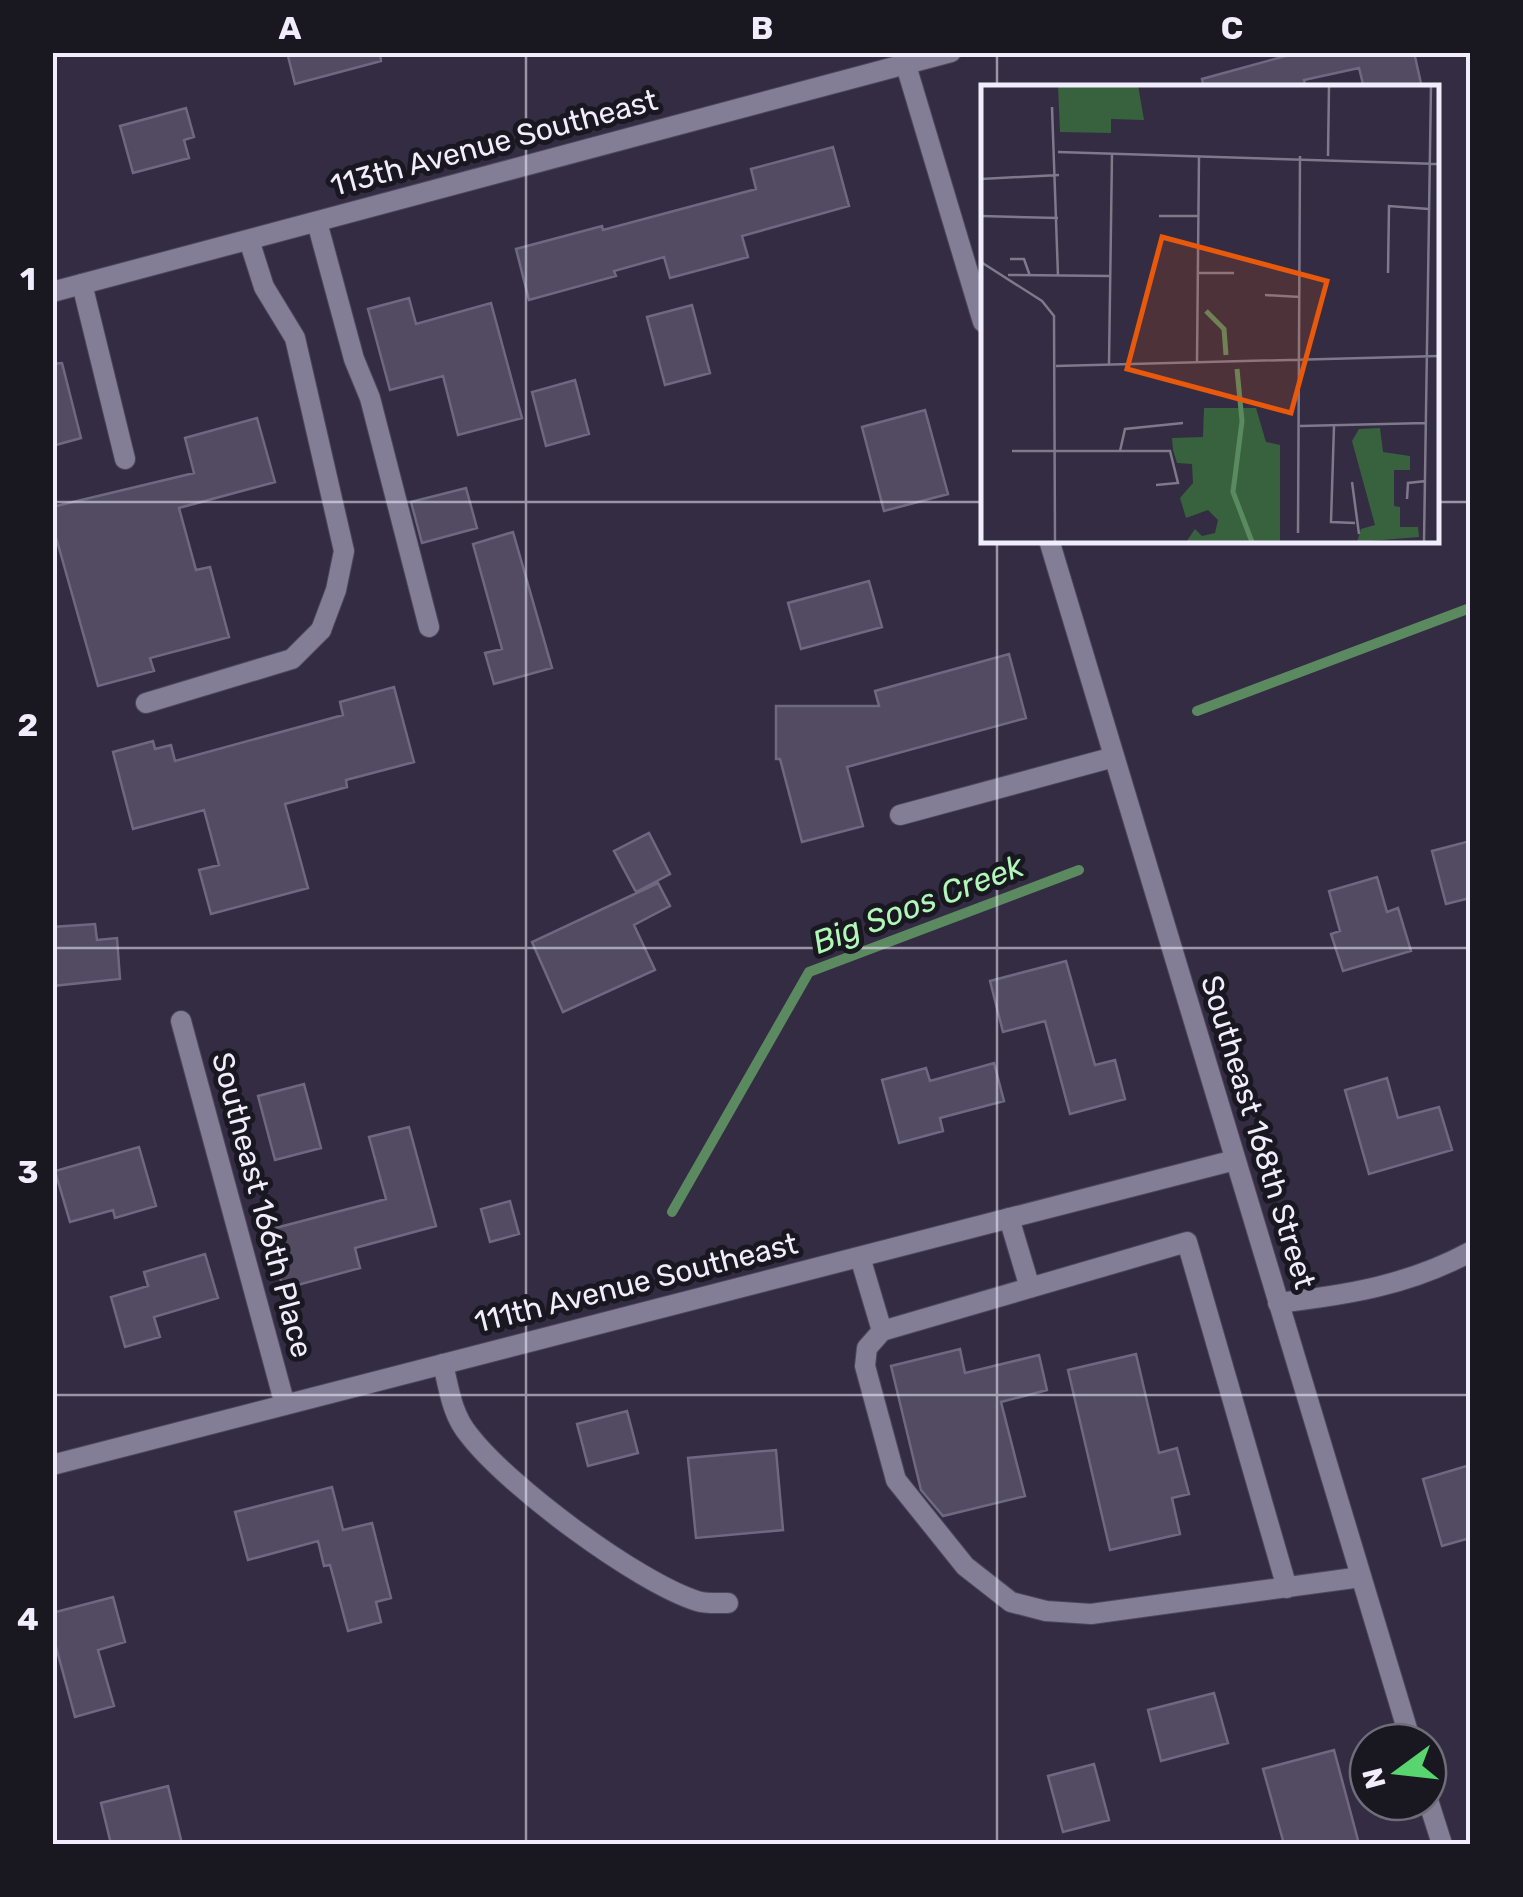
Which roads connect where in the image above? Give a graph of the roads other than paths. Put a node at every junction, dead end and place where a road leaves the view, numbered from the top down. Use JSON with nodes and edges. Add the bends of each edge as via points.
{"nodes":[{"id":1,"x":951,"y":52,"type":"edge"},
{"id":2,"x":904,"y":58,"type":"edge"},
{"id":3,"x":317,"y":222,"type":"junction"},
{"id":4,"x":249,"y":240,"type":"junction"},
{"id":5,"x":82,"y":284,"type":"junction"},
{"id":6,"x":52,"y":292,"type":"edge"},
{"id":7,"x":981,"y":315,"type":"edge"},
{"id":8,"x":125,"y":458,"type":"dead end"},
{"id":9,"x":1049,"y":542,"type":"edge"},
{"id":10,"x":429,"y":627,"type":"dead end"},
{"id":11,"x":146,"y":703,"type":"dead end"},
{"id":12,"x":1114,"y":758,"type":"junction"},
{"id":13,"x":900,"y":815,"type":"dead end"},
{"id":14,"x":181,"y":1021,"type":"dead end"},
{"id":15,"x":1235,"y":1160,"type":"junction"},
{"id":16,"x":1010,"y":1218,"type":"junction"},
{"id":17,"x":1470,"y":1252,"type":"edge"},
{"id":18,"x":860,"y":1257,"type":"junction"},
{"id":19,"x":1030,"y":1288,"type":"junction"},
{"id":20,"x":1278,"y":1303,"type":"junction"},
{"id":21,"x":882,"y":1331,"type":"junction"},
{"id":22,"x":443,"y":1364,"type":"junction"},
{"id":23,"x":285,"y":1405,"type":"junction"},
{"id":24,"x":52,"y":1465,"type":"edge"},
{"id":25,"x":1361,"y":1577,"type":"junction"},
{"id":26,"x":1287,"y":1588,"type":"junction"},
{"id":27,"x":728,"y":1603,"type":"dead end"},
{"id":28,"x":1405,"y":1722,"type":"edge"}],
"edges":[{"from":1,"to":2,"type":"street","name":"113th Avenue Southeast"},
{"from":2,"to":3,"type":"street","name":"113th Avenue Southeast"},
{"from":2,"to":7,"type":"street"},
{"from":3,"to":4,"type":"street","name":"113th Avenue Southeast"},
{"from":3,"to":10,"type":"street"},
{"from":4,"to":5,"type":"street","name":"113th Avenue Southeast"},
{"from":4,"to":11,"type":"street","via":[[264,287],[295,338],[344,551],[336,590],[320,630],[292,659]]},
{"from":5,"to":6,"type":"street","name":"113th Avenue Southeast"},
{"from":5,"to":8,"type":"street"},
{"from":9,"to":12,"type":"street","name":"Southeast 168th Street"},
{"from":12,"to":13,"type":"street"},
{"from":12,"to":15,"type":"street","name":"Southeast 168th Street"},
{"from":14,"to":23,"type":"street","name":"Southeast 166th Place"},
{"from":15,"to":16,"type":"street","name":"111th Avenue Southeast"},
{"from":15,"to":20,"type":"street","name":"Southeast 168th Street"},
{"from":16,"to":18,"type":"street","name":"111th Avenue Southeast"},
{"from":16,"to":19,"type":"street"},
{"from":17,"to":20,"type":"street","via":[[1388,1286]]},
{"from":18,"to":21,"type":"street"},
{"from":18,"to":22,"type":"street","name":"111th Avenue Southeast"},
{"from":19,"to":21,"type":"street"},
{"from":19,"to":26,"type":"street","via":[[1187,1242]]},
{"from":20,"to":25,"type":"street","name":"Southeast 168th Street"},
{"from":21,"to":26,"type":"street","via":[[867,1348],[865,1366],[896,1480],[965,1566],[1011,1602],[1092,1614]]},
{"from":22,"to":23,"type":"street","name":"111th Avenue Southeast"},
{"from":22,"to":27,"type":"street","via":[[454,1412],[468,1435],[515,1482],[657,1582],[701,1603]]},
{"from":23,"to":24,"type":"street","name":"111th Avenue Southeast"},
{"from":25,"to":26,"type":"street"},
{"from":25,"to":28,"type":"street","name":"Southeast 168th Street"}]}
